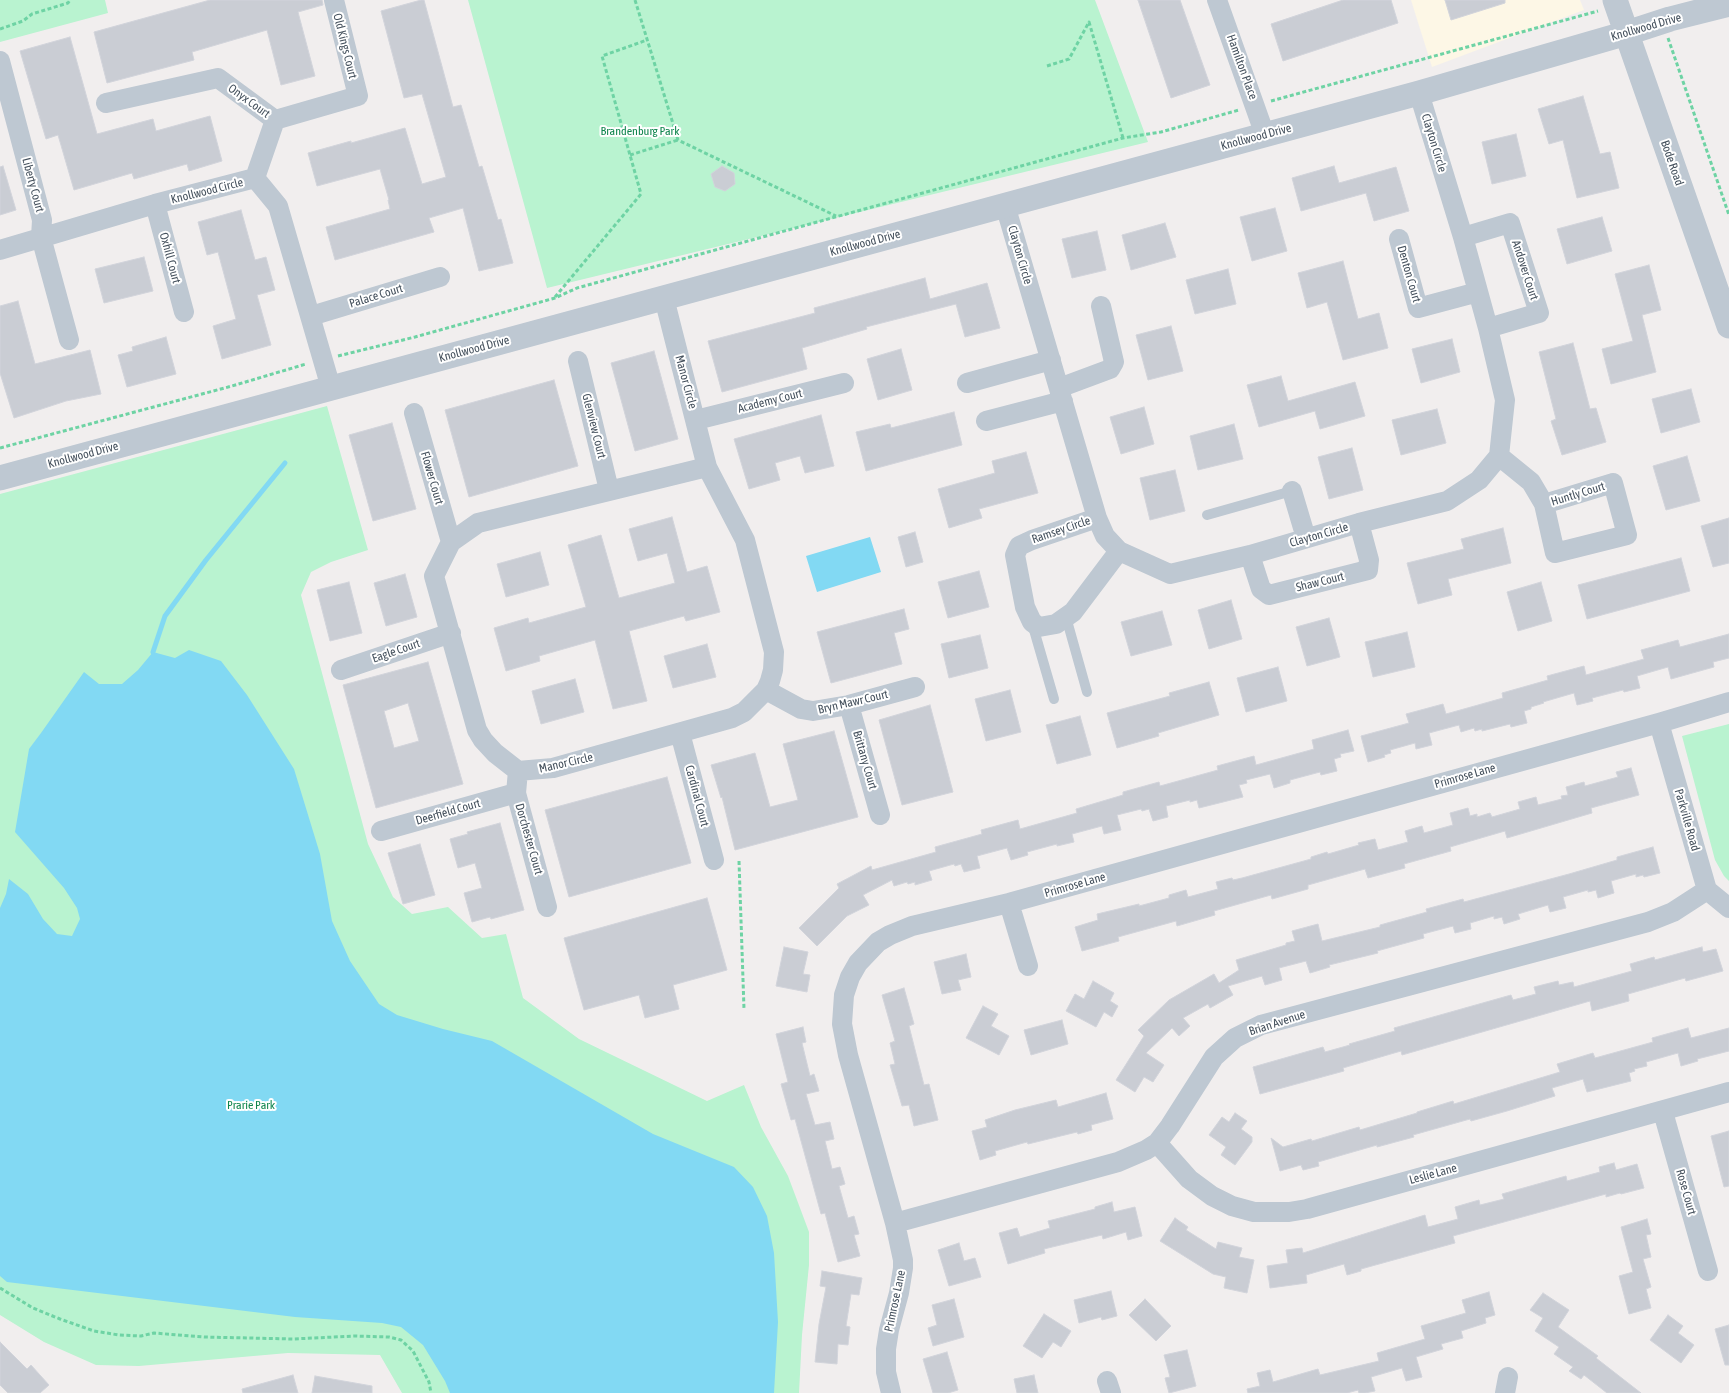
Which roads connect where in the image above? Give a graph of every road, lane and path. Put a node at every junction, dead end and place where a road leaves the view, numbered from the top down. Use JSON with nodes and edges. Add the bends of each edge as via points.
{"nodes":[{"id":1,"x":70,"y":0,"type":"edge"},
{"id":2,"x":334,"y":0,"type":"edge"},
{"id":3,"x":635,"y":0,"type":"edge"},
{"id":4,"x":1615,"y":0,"type":"edge"},
{"id":5,"x":1222,"y":1,"type":"edge"},
{"id":6,"x":1729,"y":4,"type":"edge"},
{"id":7,"x":1592,"y":12,"type":"dead end"},
{"id":8,"x":0,"y":29,"type":"edge"},
{"id":9,"x":1627,"y":33,"type":"junction"},
{"id":10,"x":647,"y":40,"type":"junction"},
{"id":11,"x":1669,"y":40,"type":"dead end"},
{"id":12,"x":0,"y":61,"type":"edge"},
{"id":13,"x":1047,"y":66,"type":"dead end"},
{"id":14,"x":1419,"y":93,"type":"junction"},
{"id":15,"x":106,"y":103,"type":"dead end"},
{"id":16,"x":1256,"y":105,"type":"junction"},
{"id":17,"x":275,"y":120,"type":"junction"},
{"id":18,"x":1265,"y":135,"type":"junction"},
{"id":19,"x":1123,"y":138,"type":"junction"},
{"id":20,"x":678,"y":140,"type":"junction"},
{"id":21,"x":630,"y":155,"type":"junction"},
{"id":22,"x":255,"y":178,"type":"junction"},
{"id":23,"x":155,"y":204,"type":"junction"},
{"id":24,"x":1005,"y":205,"type":"junction"},
{"id":25,"x":1729,"y":215,"type":"edge"},
{"id":26,"x":836,"y":216,"type":"junction"},
{"id":27,"x":41,"y":237,"type":"junction"},
{"id":28,"x":1463,"y":237,"type":"junction"},
{"id":29,"x":1399,"y":239,"type":"dead end"},
{"id":30,"x":0,"y":250,"type":"edge"},
{"id":31,"x":440,"y":277,"type":"dead end"},
{"id":32,"x":1478,"y":292,"type":"junction"},
{"id":33,"x":554,"y":298,"type":"junction"},
{"id":34,"x":664,"y":298,"type":"junction"},
{"id":35,"x":1102,"y":306,"type":"dead end"},
{"id":36,"x":184,"y":312,"type":"dead end"},
{"id":37,"x":311,"y":316,"type":"junction"},
{"id":38,"x":1729,"y":326,"type":"edge"},
{"id":39,"x":1488,"y":328,"type":"junction"},
{"id":40,"x":69,"y":340,"type":"dead end"},
{"id":41,"x":323,"y":359,"type":"junction"},
{"id":42,"x":1050,"y":360,"type":"junction"},
{"id":43,"x":578,"y":361,"type":"dead end"},
{"id":44,"x":844,"y":383,"type":"dead end"},
{"id":45,"x":967,"y":383,"type":"dead end"},
{"id":46,"x":332,"y":388,"type":"junction"},
{"id":47,"x":1061,"y":394,"type":"junction"},
{"id":48,"x":414,"y":413,"type":"dead end"},
{"id":49,"x":696,"y":420,"type":"junction"},
{"id":50,"x":986,"y":421,"type":"dead end"},
{"id":51,"x":0,"y":448,"type":"edge"},
{"id":52,"x":1499,"y":456,"type":"junction"},
{"id":53,"x":707,"y":466,"type":"junction"},
{"id":54,"x":0,"y":478,"type":"edge"},
{"id":55,"x":610,"y":490,"type":"junction"},
{"id":56,"x":1292,"y":491,"type":"joint"},
{"id":57,"x":1544,"y":504,"type":"dead end"},
{"id":58,"x":1207,"y":515,"type":"dead end"},
{"id":59,"x":1097,"y":518,"type":"junction"},
{"id":60,"x":1359,"y":523,"type":"junction"},
{"id":61,"x":1306,"y":538,"type":"junction"},
{"id":62,"x":451,"y":542,"type":"junction"},
{"id":63,"x":1119,"y":551,"type":"junction"},
{"id":64,"x":1250,"y":555,"type":"junction"},
{"id":65,"x":1066,"y":617,"type":"junction"},
{"id":66,"x":1032,"y":622,"type":"junction"},
{"id":67,"x":451,"y":632,"type":"junction"},
{"id":68,"x":341,"y":670,"type":"dead end"},
{"id":69,"x":915,"y":687,"type":"dead end"},
{"id":70,"x":766,"y":690,"type":"junction"},
{"id":71,"x":1087,"y":692,"type":"dead end"},
{"id":72,"x":1054,"y":699,"type":"dead end"},
{"id":73,"x":1729,"y":702,"type":"edge"},
{"id":74,"x":849,"y":705,"type":"junction"},
{"id":75,"x":1659,"y":723,"type":"junction"},
{"id":76,"x":680,"y":733,"type":"junction"},
{"id":77,"x":518,"y":771,"type":"junction"},
{"id":78,"x":516,"y":793,"type":"junction"},
{"id":79,"x":880,"y":815,"type":"dead end"},
{"id":80,"x":381,"y":831,"type":"dead end"},
{"id":81,"x":714,"y":860,"type":"dead end"},
{"id":82,"x":739,"y":861,"type":"dead end"},
{"id":83,"x":1707,"y":890,"type":"junction"},
{"id":84,"x":1009,"y":903,"type":"junction"},
{"id":85,"x":547,"y":907,"type":"dead end"},
{"id":86,"x":1729,"y":908,"type":"edge"},
{"id":87,"x":1028,"y":966,"type":"dead end"},
{"id":88,"x":744,"y":1009,"type":"dead end"},
{"id":89,"x":1729,"y":1092,"type":"edge"},
{"id":90,"x":1663,"y":1112,"type":"junction"},
{"id":91,"x":1157,"y":1143,"type":"junction"},
{"id":92,"x":895,"y":1223,"type":"junction"},
{"id":93,"x":1708,"y":1271,"type":"dead end"},
{"id":94,"x":0,"y":1288,"type":"edge"},
{"id":95,"x":431,"y":1393,"type":"edge"},
{"id":96,"x":891,"y":1393,"type":"edge"}],
"edges":[{"from":1,"to":8,"type":"path"},
{"from":2,"to":17,"type":"street","name":"Old Kings Court","via":[[358,96]]},
{"from":3,"to":10,"type":"path"},
{"from":4,"to":9,"type":"street","name":"Bode Road"},
{"from":5,"to":16,"type":"street","name":"Hamilton Place"},
{"from":6,"to":9,"type":"street","name":"Knollwood Drive"},
{"from":7,"to":16,"type":"path"},
{"from":9,"to":14,"type":"street","name":"Knollwood Drive"},
{"from":9,"to":38,"type":"street","name":"Bode Road"},
{"from":10,"to":20,"type":"path"},
{"from":10,"to":21,"type":"path","via":[[602,56]]},
{"from":11,"to":25,"type":"path"},
{"from":12,"to":27,"type":"street","name":"Liberty Court","via":[[42,220]]},
{"from":13,"to":19,"type":"path","via":[[1069,59],[1089,22]]},
{"from":14,"to":18,"type":"street","name":"Knollwood Drive"},
{"from":14,"to":28,"type":"street","name":"Clayton Circle"},
{"from":15,"to":17,"type":"street","name":"Onyx Court","via":[[218,78]]},
{"from":16,"to":18,"type":"street","name":"Hamilton Place"},
{"from":16,"to":19,"type":"path","via":[[1161,132]]},
{"from":17,"to":22,"type":"street","name":"Onyx Court"},
{"from":18,"to":24,"type":"street","name":"Knollwood Drive"},
{"from":19,"to":26,"type":"path"},
{"from":20,"to":21,"type":"path"},
{"from":20,"to":26,"type":"path"},
{"from":21,"to":33,"type":"path","via":[[641,194]]},
{"from":22,"to":23,"type":"street","name":"Knollwood Circle"},
{"from":22,"to":37,"type":"street","name":"Knollwood Circle","via":[[278,206]]},
{"from":23,"to":27,"type":"street","name":"Knollwood Circle"},
{"from":23,"to":36,"type":"street","name":"Oxhill Court"},
{"from":24,"to":34,"type":"street","name":"Knollwood Drive"},
{"from":24,"to":42,"type":"street","name":"Clayton Circle"},
{"from":26,"to":33,"type":"path","via":[[577,288]]},
{"from":27,"to":30,"type":"street","name":"Knollwood Circle"},
{"from":27,"to":40,"type":"street","name":"Liberty Court"},
{"from":28,"to":32,"type":"street","name":"Clayton Circle"},
{"from":28,"to":39,"type":"street","name":"Andover Court","via":[[1510,223],[1539,313]]},
{"from":29,"to":32,"type":"street","name":"Denton Court","via":[[1418,308]]},
{"from":31,"to":37,"type":"street","name":"Palace Court"},
{"from":32,"to":39,"type":"street","name":"Clayton Circle"},
{"from":33,"to":41,"type":"path"},
{"from":34,"to":46,"type":"street","name":"Knollwood Drive"},
{"from":34,"to":49,"type":"street","name":"Manor Circle"},
{"from":35,"to":47,"type":"street","via":[[1114,362],[1110,369]]},
{"from":37,"to":41,"type":"street","name":"Knollwood Circle"},
{"from":39,"to":52,"type":"street","name":"Clayton Circle","via":[[1506,400]]},
{"from":41,"to":46,"type":"street","name":"Knollwood Circle"},
{"from":41,"to":51,"type":"path"},
{"from":42,"to":45,"type":"street"},
{"from":42,"to":47,"type":"street","name":"Clayton Circle"},
{"from":43,"to":55,"type":"street","name":"Glenview Court"},
{"from":44,"to":49,"type":"street","name":"Academy Court"},
{"from":46,"to":54,"type":"street","name":"Knollwood Drive"},
{"from":47,"to":50,"type":"street"},
{"from":47,"to":59,"type":"street","name":"Clayton Circle"},
{"from":48,"to":62,"type":"street","name":"Flower Court"},
{"from":49,"to":53,"type":"street","name":"Manor Circle"},
{"from":52,"to":57,"type":"street","name":"Huntly Court","via":[[1531,482]]},
{"from":52,"to":60,"type":"street","name":"Clayton Circle","via":[[1479,480],[1447,501]]},
{"from":53,"to":55,"type":"street"},
{"from":53,"to":70,"type":"street","name":"Manor Circle","via":[[745,540],[774,652],[773,670]]},
{"from":55,"to":62,"type":"street","via":[[478,523]]},
{"from":56,"to":58,"type":"lane"},
{"from":56,"to":61,"type":"street"},
{"from":59,"to":63,"type":"street","name":"Clayton Circle"},
{"from":59,"to":66,"type":"street","name":"Ramsey Circle","via":[[1019,546],[1015,556],[1025,607]]},
{"from":60,"to":61,"type":"street","name":"Clayton Circle"},
{"from":60,"to":64,"type":"street","name":"Shaw Court","via":[[1369,560],[1368,570],[1269,595],[1261,589]]},
{"from":61,"to":64,"type":"street","name":"Clayton Circle"},
{"from":62,"to":67,"type":"street","via":[[434,576]]},
{"from":63,"to":64,"type":"street","name":"Clayton Circle","via":[[1170,574]]},
{"from":63,"to":65,"type":"street"},
{"from":65,"to":66,"type":"street","via":[[1056,624],[1039,626]]},
{"from":65,"to":71,"type":"lane"},
{"from":66,"to":72,"type":"lane"},
{"from":67,"to":68,"type":"street","name":"Eagle Court"},
{"from":67,"to":77,"type":"street","via":[[477,730],[495,753]]},
{"from":69,"to":74,"type":"street","name":"Bryn Mawr Court"},
{"from":70,"to":74,"type":"street","name":"Bryn Mawr Court","via":[[801,709],[813,711]]},
{"from":70,"to":76,"type":"street","name":"Manor Circle","via":[[744,712],[732,718]]},
{"from":73,"to":75,"type":"street","name":"Primrose Lane"},
{"from":74,"to":79,"type":"street","name":"Brittany Court"},
{"from":75,"to":83,"type":"street","name":"Parkville Road"},
{"from":75,"to":84,"type":"street","name":"Primrose Lane"},
{"from":76,"to":77,"type":"street","name":"Manor Circle","via":[[552,768]]},
{"from":76,"to":81,"type":"street","name":"Cardinal Court"},
{"from":77,"to":78,"type":"street","name":"Dorchester Court"},
{"from":78,"to":80,"type":"street","name":"Deerfield Court"},
{"from":78,"to":85,"type":"street","name":"Dorchester Court"},
{"from":82,"to":88,"type":"path"},
{"from":83,"to":86,"type":"street"},
{"from":83,"to":91,"type":"street","name":"Brian Avenue","via":[[1673,912],[1648,922],[1253,1029],[1235,1038],[1214,1057]]},
{"from":84,"to":87,"type":"street"},
{"from":84,"to":92,"type":"street","name":"Primrose Lane","via":[[912,926],[890,935],[864,955],[850,977],[842,1010],[844,1037]]},
{"from":89,"to":90,"type":"street","name":"Leslie Lane"},
{"from":90,"to":91,"type":"street","name":"Leslie Lane","via":[[1289,1212],[1254,1212],[1212,1196],[1190,1179]]},
{"from":90,"to":93,"type":"street","name":"Rose Court"},
{"from":91,"to":92,"type":"street","name":"Brian Avenue","via":[[1118,1162]]},
{"from":92,"to":96,"type":"street","name":"Primrose Lane","via":[[903,1268],[886,1349],[886,1372]]},
{"from":94,"to":95,"type":"path","via":[[33,1308],[60,1319],[94,1331],[119,1335],[389,1337],[401,1340],[412,1351],[429,1382]]}]}
